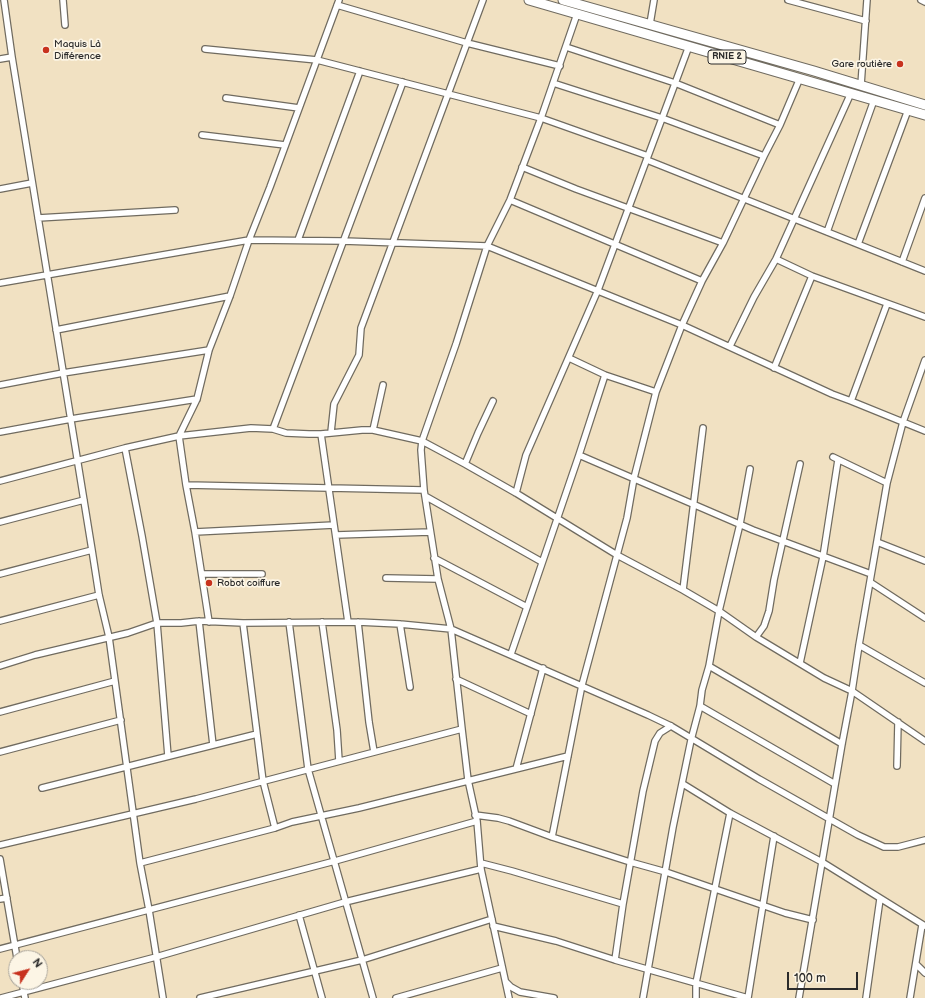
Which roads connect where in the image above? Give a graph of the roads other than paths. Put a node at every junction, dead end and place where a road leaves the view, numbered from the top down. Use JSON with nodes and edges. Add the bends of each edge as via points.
{"nodes":[{"id":1,"x":4,"y":0,"type":"edge"},
{"id":2,"x":63,"y":0,"type":"edge"},
{"id":3,"x":483,"y":0,"type":"edge"},
{"id":4,"x":529,"y":0,"type":"edge"},
{"id":5,"x":564,"y":0,"type":"edge"},
{"id":6,"x":654,"y":0,"type":"edge"},
{"id":7,"x":788,"y":0,"type":"edge"},
{"id":8,"x":867,"y":0,"type":"edge"},
{"id":9,"x":921,"y":0,"type":"edge"},
{"id":10,"x":925,"y":2,"type":"edge"},
{"id":11,"x":338,"y":3,"type":"edge"},
{"id":12,"x":578,"y":14,"type":"junction"},
{"id":13,"x":866,"y":21,"type":"junction"},
{"id":14,"x":650,"y":24,"type":"junction"},
{"id":15,"x":65,"y":25,"type":"dead end"},
{"id":16,"x":467,"y":43,"type":"junction"},
{"id":17,"x":689,"y":46,"type":"junction"},
{"id":18,"x":566,"y":48,"type":"junction"},
{"id":19,"x":205,"y":49,"type":"dead end"},
{"id":20,"x":12,"y":57,"type":"junction"},
{"id":21,"x":0,"y":59,"type":"edge"},
{"id":22,"x":317,"y":60,"type":"junction"},
{"id":23,"x":560,"y":66,"type":"junction"},
{"id":24,"x":360,"y":71,"type":"junction"},
{"id":25,"x":800,"y":78,"type":"junction"},
{"id":26,"x":404,"y":82,"type":"junction"},
{"id":27,"x":553,"y":83,"type":"junction"},
{"id":28,"x":675,"y":83,"type":"junction"},
{"id":29,"x":861,"y":85,"type":"junction"},
{"id":30,"x":448,"y":93,"type":"junction"},
{"id":31,"x":851,"y":93,"type":"junction"},
{"id":32,"x":226,"y":98,"type":"dead end"},
{"id":33,"x":874,"y":100,"type":"junction"},
{"id":34,"x":925,"y":105,"type":"edge"},
{"id":35,"x":299,"y":108,"type":"junction"},
{"id":36,"x":908,"y":110,"type":"junction"},
{"id":37,"x":925,"y":115,"type":"edge"},
{"id":38,"x":541,"y":118,"type":"junction"},
{"id":39,"x":662,"y":118,"type":"junction"},
{"id":40,"x":780,"y":125,"type":"junction"},
{"id":41,"x":202,"y":135,"type":"dead end"},
{"id":42,"x":285,"y":145,"type":"junction"},
{"id":43,"x":764,"y":156,"type":"junction"},
{"id":44,"x":648,"y":158,"type":"junction"},
{"id":45,"x":522,"y":167,"type":"junction"},
{"id":46,"x":32,"y":183,"type":"junction"},
{"id":47,"x":0,"y":189,"type":"edge"},
{"id":48,"x":743,"y":198,"type":"junction"},
{"id":49,"x":925,"y":198,"type":"edge"},
{"id":50,"x":510,"y":200,"type":"junction"},
{"id":51,"x":629,"y":209,"type":"junction"},
{"id":52,"x":175,"y":210,"type":"dead end"},
{"id":53,"x":38,"y":218,"type":"junction"},
{"id":54,"x":795,"y":219,"type":"junction"},
{"id":55,"x":827,"y":232,"type":"junction"},
{"id":56,"x":249,"y":240,"type":"junction"},
{"id":57,"x":298,"y":240,"type":"junction"},
{"id":58,"x":344,"y":241,"type":"junction"},
{"id":59,"x":392,"y":243,"type":"junction"},
{"id":60,"x":722,"y":243,"type":"junction"},
{"id":61,"x":616,"y":244,"type":"junction"},
{"id":62,"x":858,"y":244,"type":"junction"},
{"id":63,"x":487,"y":246,"type":"junction"},
{"id":64,"x":776,"y":259,"type":"junction"},
{"id":65,"x":902,"y":262,"type":"junction"},
{"id":66,"x":925,"y":271,"type":"edge"},
{"id":67,"x":48,"y":274,"type":"junction"},
{"id":68,"x":812,"y":276,"type":"junction"},
{"id":69,"x":702,"y":281,"type":"junction"},
{"id":70,"x":0,"y":283,"type":"edge"},
{"id":71,"x":598,"y":290,"type":"junction"},
{"id":72,"x":230,"y":296,"type":"junction"},
{"id":73,"x":886,"y":304,"type":"junction"},
{"id":74,"x":925,"y":317,"type":"edge"},
{"id":75,"x":682,"y":325,"type":"junction"},
{"id":76,"x":56,"y":330,"type":"junction"},
{"id":77,"x":730,"y":346,"type":"junction"},
{"id":78,"x":209,"y":350,"type":"junction"},
{"id":79,"x":569,"y":358,"type":"junction"},
{"id":80,"x":925,"y":360,"type":"edge"},
{"id":81,"x":774,"y":368,"type":"junction"},
{"id":82,"x":63,"y":373,"type":"junction"},
{"id":83,"x":605,"y":374,"type":"junction"},
{"id":84,"x":0,"y":385,"type":"edge"},
{"id":85,"x":383,"y":385,"type":"dead end"},
{"id":86,"x":656,"y":392,"type":"junction"},
{"id":87,"x":197,"y":398,"type":"junction"},
{"id":88,"x":493,"y":401,"type":"dead end"},
{"id":89,"x":851,"y":401,"type":"junction"},
{"id":90,"x":72,"y":419,"type":"junction"},
{"id":91,"x":903,"y":422,"type":"junction"},
{"id":92,"x":703,"y":428,"type":"dead end"},
{"id":93,"x":273,"y":429,"type":"junction"},
{"id":94,"x":374,"y":430,"type":"junction"},
{"id":95,"x":925,"y":431,"type":"edge"},
{"id":96,"x":0,"y":432,"type":"edge"},
{"id":97,"x":331,"y":432,"type":"junction"},
{"id":98,"x":321,"y":434,"type":"junction"},
{"id":99,"x":179,"y":436,"type":"junction"},
{"id":100,"x":422,"y":440,"type":"junction"},
{"id":101,"x":125,"y":448,"type":"junction"},
{"id":102,"x":579,"y":455,"type":"junction"},
{"id":103,"x":78,"y":461,"type":"junction"},
{"id":104,"x":465,"y":464,"type":"junction"},
{"id":105,"x":800,"y":464,"type":"dead end"},
{"id":106,"x":750,"y":469,"type":"dead end"},
{"id":107,"x":634,"y":478,"type":"junction"},
{"id":108,"x":0,"y":481,"type":"edge"},
{"id":109,"x":887,"y":483,"type":"junction"},
{"id":110,"x":186,"y":485,"type":"junction"},
{"id":111,"x":329,"y":488,"type":"junction"},
{"id":112,"x":424,"y":493,"type":"junction"},
{"id":113,"x":516,"y":493,"type":"junction"},
{"id":114,"x":84,"y":500,"type":"junction"},
{"id":115,"x":694,"y":504,"type":"junction"},
{"id":116,"x":557,"y":518,"type":"junction"},
{"id":117,"x":0,"y":522,"type":"edge"},
{"id":118,"x":740,"y":524,"type":"junction"},
{"id":119,"x":334,"y":525,"type":"junction"},
{"id":120,"x":195,"y":532,"type":"junction"},
{"id":121,"x":430,"y":532,"type":"junction"},
{"id":122,"x":336,"y":535,"type":"junction"},
{"id":123,"x":783,"y":541,"type":"junction"},
{"id":124,"x":877,"y":542,"type":"junction"},
{"id":125,"x":92,"y":550,"type":"junction"},
{"id":126,"x":618,"y":556,"type":"junction"},
{"id":127,"x":823,"y":557,"type":"junction"},
{"id":128,"x":434,"y":558,"type":"junction"},
{"id":129,"x":925,"y":561,"type":"edge"},
{"id":130,"x":542,"y":562,"type":"junction"},
{"id":131,"x":0,"y":574,"type":"edge"},
{"id":132,"x":202,"y":574,"type":"junction"},
{"id":133,"x":262,"y":574,"type":"dead end"},
{"id":134,"x":871,"y":574,"type":"junction"},
{"id":135,"x":386,"y":578,"type":"dead end"},
{"id":136,"x":438,"y":579,"type":"junction"},
{"id":137,"x":870,"y":582,"type":"junction"},
{"id":138,"x":683,"y":590,"type":"junction"},
{"id":139,"x":99,"y":595,"type":"junction"},
{"id":140,"x":527,"y":607,"type":"junction"},
{"id":141,"x":719,"y":611,"type":"junction"},
{"id":142,"x":925,"y":618,"type":"edge"},
{"id":143,"x":0,"y":621,"type":"edge"},
{"id":144,"x":199,"y":621,"type":"junction"},
{"id":145,"x":209,"y":622,"type":"junction"},
{"id":146,"x":289,"y":622,"type":"junction"},
{"id":147,"x":322,"y":622,"type":"junction"},
{"id":148,"x":348,"y":622,"type":"junction"},
{"id":149,"x":358,"y":622,"type":"junction"},
{"id":150,"x":157,"y":623,"type":"junction"},
{"id":151,"x":243,"y":624,"type":"junction"},
{"id":152,"x":400,"y":624,"type":"junction"},
{"id":153,"x":451,"y":629,"type":"junction"},
{"id":154,"x":109,"y":637,"type":"junction"},
{"id":155,"x":756,"y":637,"type":"junction"},
{"id":156,"x":859,"y":645,"type":"junction"},
{"id":157,"x":511,"y":654,"type":"junction"},
{"id":158,"x":800,"y":663,"type":"junction"},
{"id":159,"x":0,"y":666,"type":"edge"},
{"id":160,"x":709,"y":666,"type":"junction"},
{"id":161,"x":543,"y":668,"type":"junction"},
{"id":162,"x":456,"y":679,"type":"junction"},
{"id":163,"x":115,"y":681,"type":"junction"},
{"id":164,"x":925,"y":683,"type":"edge"},
{"id":165,"x":582,"y":685,"type":"junction"},
{"id":166,"x":410,"y":687,"type":"dead end"},
{"id":167,"x":852,"y":691,"type":"junction"},
{"id":168,"x":700,"y":706,"type":"junction"},
{"id":169,"x":0,"y":712,"type":"edge"},
{"id":170,"x":531,"y":714,"type":"junction"},
{"id":171,"x":120,"y":720,"type":"junction"},
{"id":172,"x":898,"y":722,"type":"junction"},
{"id":173,"x":671,"y":726,"type":"junction"},
{"id":174,"x":462,"y":729,"type":"junction"},
{"id":175,"x":257,"y":734,"type":"junction"},
{"id":176,"x":691,"y":740,"type":"junction"},
{"id":177,"x":925,"y":740,"type":"edge"},
{"id":178,"x":842,"y":744,"type":"junction"},
{"id":179,"x":213,"y":745,"type":"junction"},
{"id":180,"x":0,"y":752,"type":"edge"},
{"id":181,"x":374,"y":752,"type":"junction"},
{"id":182,"x":168,"y":756,"type":"junction"},
{"id":183,"x":568,"y":756,"type":"junction"},
{"id":184,"x":339,"y":761,"type":"junction"},
{"id":185,"x":897,"y":766,"type":"dead end"},
{"id":186,"x":127,"y":767,"type":"junction"},
{"id":187,"x":308,"y":769,"type":"junction"},
{"id":188,"x":516,"y":769,"type":"junction"},
{"id":189,"x":468,"y":780,"type":"junction"},
{"id":190,"x":263,"y":781,"type":"junction"},
{"id":191,"x":683,"y":784,"type":"junction"},
{"id":192,"x":835,"y":784,"type":"junction"},
{"id":193,"x":42,"y":788,"type":"dead end"},
{"id":194,"x":134,"y":813,"type":"junction"},
{"id":195,"x":730,"y":813,"type":"junction"},
{"id":196,"x":475,"y":814,"type":"junction"},
{"id":197,"x":321,"y":817,"type":"junction"},
{"id":198,"x":830,"y":818,"type":"junction"},
{"id":199,"x":477,"y":821,"type":"junction"},
{"id":200,"x":275,"y":828,"type":"junction"},
{"id":201,"x":774,"y":836,"type":"junction"},
{"id":202,"x":552,"y":837,"type":"junction"},
{"id":203,"x":925,"y":840,"type":"edge"},
{"id":204,"x":0,"y":845,"type":"edge"},
{"id":205,"x":0,"y":859,"type":"edge"},
{"id":206,"x":335,"y":861,"type":"junction"},
{"id":207,"x":630,"y":862,"type":"junction"},
{"id":208,"x":822,"y":862,"type":"junction"},
{"id":209,"x":140,"y":863,"type":"junction"},
{"id":210,"x":481,"y":866,"type":"junction"},
{"id":211,"x":666,"y":872,"type":"junction"},
{"id":212,"x":715,"y":889,"type":"junction"},
{"id":213,"x":7,"y":898,"type":"junction"},
{"id":214,"x":880,"y":899,"type":"junction"},
{"id":215,"x":0,"y":900,"type":"edge"},
{"id":216,"x":345,"y":902,"type":"junction"},
{"id":217,"x":623,"y":904,"type":"junction"},
{"id":218,"x":762,"y":905,"type":"junction"},
{"id":219,"x":149,"y":910,"type":"junction"},
{"id":220,"x":299,"y":915,"type":"junction"},
{"id":221,"x":492,"y":919,"type":"junction"},
{"id":222,"x":813,"y":920,"type":"junction"},
{"id":223,"x":493,"y":926,"type":"junction"},
{"id":224,"x":924,"y":926,"type":"edge"},
{"id":225,"x":15,"y":944,"type":"junction"},
{"id":226,"x":0,"y":949,"type":"edge"},
{"id":227,"x":16,"y":950,"type":"edge"},
{"id":228,"x":156,"y":957,"type":"junction"},
{"id":229,"x":362,"y":960,"type":"junction"},
{"id":230,"x":615,"y":960,"type":"junction"},
{"id":231,"x":916,"y":964,"type":"junction"},
{"id":232,"x":502,"y":968,"type":"junction"},
{"id":233,"x":649,"y":969,"type":"junction"},
{"id":234,"x":315,"y":971,"type":"junction"},
{"id":235,"x":925,"y":973,"type":"edge"},
{"id":236,"x":505,"y":981,"type":"junction"},
{"id":237,"x":696,"y":983,"type":"junction"},
{"id":238,"x":24,"y":995,"type":"edge"},
{"id":239,"x":535,"y":996,"type":"edge"},
{"id":240,"x":1,"y":998,"type":"edge"},
{"id":241,"x":163,"y":998,"type":"edge"},
{"id":242,"x":200,"y":998,"type":"edge"},
{"id":243,"x":322,"y":998,"type":"edge"},
{"id":244,"x":373,"y":998,"type":"edge"},
{"id":245,"x":396,"y":998,"type":"edge"},
{"id":246,"x":509,"y":998,"type":"edge"},
{"id":247,"x":554,"y":998,"type":"edge"},
{"id":248,"x":643,"y":998,"type":"edge"},
{"id":249,"x":696,"y":998,"type":"edge"},
{"id":250,"x":748,"y":998,"type":"edge"},
{"id":251,"x":799,"y":998,"type":"edge"},
{"id":252,"x":866,"y":998,"type":"edge"},
{"id":253,"x":910,"y":998,"type":"edge"}],
"edges":[{"from":1,"to":20,"type":"street"},
{"from":2,"to":15,"type":"street"},
{"from":3,"to":16,"type":"street"},
{"from":4,"to":12,"type":"main road","number":"RNIE 2"},
{"from":5,"to":14,"type":"main road","number":"RNIE 2"},
{"from":6,"to":14,"type":"street"},
{"from":7,"to":13,"type":"street"},
{"from":8,"to":13,"type":"street"},
{"from":9,"to":10,"type":"street"},
{"from":11,"to":16,"type":"street"},
{"from":11,"to":22,"type":"street"},
{"from":12,"to":17,"type":"main road","number":"RNIE 2"},
{"from":12,"to":18,"type":"street"},
{"from":13,"to":29,"type":"street"},
{"from":14,"to":29,"type":"main road","number":"RNIE 2"},
{"from":16,"to":23,"type":"street"},
{"from":16,"to":30,"type":"street"},
{"from":17,"to":25,"type":"main road","number":"RNIE 2"},
{"from":17,"to":28,"type":"street"},
{"from":18,"to":23,"type":"street"},
{"from":18,"to":28,"type":"street"},
{"from":19,"to":22,"type":"street"},
{"from":20,"to":21,"type":"street"},
{"from":20,"to":46,"type":"street"},
{"from":22,"to":24,"type":"street"},
{"from":22,"to":35,"type":"street"},
{"from":23,"to":27,"type":"street"},
{"from":24,"to":26,"type":"street"},
{"from":24,"to":57,"type":"street"},
{"from":25,"to":31,"type":"main road","number":"RNIE 2"},
{"from":25,"to":40,"type":"street"},
{"from":26,"to":30,"type":"street"},
{"from":26,"to":58,"type":"street"},
{"from":27,"to":38,"type":"street"},
{"from":27,"to":39,"type":"street"},
{"from":28,"to":39,"type":"street"},
{"from":28,"to":40,"type":"street"},
{"from":29,"to":34,"type":"main road","number":"RNIE 2"},
{"from":30,"to":38,"type":"street"},
{"from":30,"to":59,"type":"street"},
{"from":31,"to":33,"type":"main road","number":"RNIE 2"},
{"from":31,"to":54,"type":"street"},
{"from":32,"to":35,"type":"street"},
{"from":33,"to":36,"type":"main road","number":"RNIE 2"},
{"from":33,"to":55,"type":"street"},
{"from":35,"to":42,"type":"street"},
{"from":36,"to":37,"type":"main road","number":"RNIE 2"},
{"from":36,"to":62,"type":"street"},
{"from":38,"to":44,"type":"street"},
{"from":38,"to":45,"type":"street"},
{"from":39,"to":43,"type":"street"},
{"from":39,"to":44,"type":"street"},
{"from":40,"to":43,"type":"street"},
{"from":41,"to":42,"type":"street"},
{"from":42,"to":56,"type":"street"},
{"from":43,"to":48,"type":"street"},
{"from":44,"to":48,"type":"street"},
{"from":44,"to":51,"type":"street"},
{"from":45,"to":50,"type":"street"},
{"from":45,"to":51,"type":"street"},
{"from":46,"to":47,"type":"street"},
{"from":46,"to":53,"type":"street"},
{"from":48,"to":54,"type":"street"},
{"from":48,"to":60,"type":"street"},
{"from":49,"to":65,"type":"street"},
{"from":50,"to":61,"type":"street"},
{"from":50,"to":63,"type":"street"},
{"from":51,"to":60,"type":"street"},
{"from":51,"to":61,"type":"street"},
{"from":52,"to":53,"type":"street"},
{"from":53,"to":67,"type":"street"},
{"from":54,"to":55,"type":"street"},
{"from":54,"to":64,"type":"street"},
{"from":55,"to":62,"type":"street"},
{"from":56,"to":57,"type":"street"},
{"from":56,"to":67,"type":"street"},
{"from":56,"to":72,"type":"street"},
{"from":57,"to":58,"type":"street"},
{"from":58,"to":59,"type":"street"},
{"from":58,"to":93,"type":"street"},
{"from":59,"to":63,"type":"street"},
{"from":59,"to":97,"type":"street","via":[[362,328],[359,355],[334,404]]},
{"from":60,"to":69,"type":"street"},
{"from":61,"to":69,"type":"street"},
{"from":61,"to":71,"type":"street"},
{"from":62,"to":65,"type":"street"},
{"from":63,"to":71,"type":"street"},
{"from":63,"to":100,"type":"street","via":[[459,336]]},
{"from":64,"to":68,"type":"street"},
{"from":64,"to":77,"type":"street"},
{"from":65,"to":66,"type":"street"},
{"from":67,"to":70,"type":"street"},
{"from":67,"to":76,"type":"street"},
{"from":68,"to":73,"type":"street"},
{"from":68,"to":81,"type":"street"},
{"from":69,"to":75,"type":"street"},
{"from":71,"to":75,"type":"street"},
{"from":71,"to":79,"type":"street"},
{"from":72,"to":76,"type":"street"},
{"from":72,"to":78,"type":"street"},
{"from":73,"to":74,"type":"street"},
{"from":73,"to":89,"type":"street"},
{"from":75,"to":77,"type":"street"},
{"from":75,"to":86,"type":"street"},
{"from":76,"to":82,"type":"street"},
{"from":77,"to":81,"type":"street"},
{"from":78,"to":82,"type":"street"},
{"from":78,"to":87,"type":"street"},
{"from":79,"to":83,"type":"street"},
{"from":79,"to":113,"type":"street","via":[[526,455]]},
{"from":80,"to":91,"type":"street"},
{"from":81,"to":89,"type":"street"},
{"from":82,"to":84,"type":"street"},
{"from":82,"to":90,"type":"street"},
{"from":83,"to":86,"type":"street"},
{"from":83,"to":102,"type":"street"},
{"from":85,"to":94,"type":"street"},
{"from":86,"to":107,"type":"street"},
{"from":87,"to":90,"type":"street"},
{"from":87,"to":99,"type":"street"},
{"from":88,"to":104,"type":"street"},
{"from":89,"to":91,"type":"street"},
{"from":90,"to":96,"type":"street"},
{"from":90,"to":103,"type":"street"},
{"from":91,"to":95,"type":"street"},
{"from":91,"to":109,"type":"street"},
{"from":92,"to":115,"type":"street"},
{"from":93,"to":98,"type":"street","via":[[286,433]]},
{"from":93,"to":99,"type":"street","via":[[251,428]]},
{"from":94,"to":97,"type":"street"},
{"from":94,"to":100,"type":"street"},
{"from":97,"to":98,"type":"street"},
{"from":98,"to":111,"type":"street"},
{"from":99,"to":101,"type":"street"},
{"from":99,"to":110,"type":"street"},
{"from":100,"to":104,"type":"street"},
{"from":100,"to":112,"type":"street"},
{"from":101,"to":103,"type":"street"},
{"from":101,"to":150,"type":"street"},
{"from":102,"to":107,"type":"street"},
{"from":102,"to":116,"type":"street"},
{"from":103,"to":108,"type":"street"},
{"from":103,"to":114,"type":"street"},
{"from":104,"to":113,"type":"street"},
{"from":105,"to":123,"type":"street"},
{"from":106,"to":118,"type":"street"},
{"from":107,"to":115,"type":"street"},
{"from":107,"to":126,"type":"street"},
{"from":109,"to":124,"type":"street"},
{"from":109,"to":127,"type":"street","via":[[836,458]]},
{"from":110,"to":111,"type":"street"},
{"from":110,"to":120,"type":"street"},
{"from":111,"to":112,"type":"street"},
{"from":111,"to":119,"type":"street"},
{"from":112,"to":121,"type":"street"},
{"from":112,"to":130,"type":"street"},
{"from":113,"to":116,"type":"street"},
{"from":114,"to":117,"type":"street"},
{"from":114,"to":125,"type":"street"},
{"from":115,"to":118,"type":"street"},
{"from":115,"to":138,"type":"street"},
{"from":116,"to":126,"type":"street"},
{"from":116,"to":130,"type":"street"},
{"from":118,"to":123,"type":"street"},
{"from":118,"to":141,"type":"street"},
{"from":119,"to":120,"type":"street"},
{"from":119,"to":122,"type":"street"},
{"from":120,"to":132,"type":"street"},
{"from":121,"to":122,"type":"street"},
{"from":121,"to":128,"type":"street"},
{"from":122,"to":148,"type":"street"},
{"from":123,"to":127,"type":"street"},
{"from":123,"to":155,"type":"street","via":[[766,621]]},
{"from":124,"to":129,"type":"street"},
{"from":124,"to":134,"type":"street"},
{"from":125,"to":131,"type":"street"},
{"from":125,"to":139,"type":"street"},
{"from":126,"to":138,"type":"street"},
{"from":126,"to":165,"type":"street"},
{"from":127,"to":134,"type":"street"},
{"from":127,"to":158,"type":"street"},
{"from":128,"to":136,"type":"street"},
{"from":128,"to":140,"type":"street"},
{"from":130,"to":140,"type":"street"},
{"from":132,"to":133,"type":"street"},
{"from":132,"to":145,"type":"street"},
{"from":134,"to":137,"type":"street"},
{"from":135,"to":136,"type":"street"},
{"from":136,"to":153,"type":"street"},
{"from":137,"to":142,"type":"street"},
{"from":137,"to":156,"type":"street"},
{"from":138,"to":141,"type":"street"},
{"from":139,"to":143,"type":"street"},
{"from":139,"to":154,"type":"street"},
{"from":140,"to":157,"type":"street"},
{"from":141,"to":155,"type":"street"},
{"from":141,"to":160,"type":"street"},
{"from":144,"to":145,"type":"street"},
{"from":144,"to":150,"type":"street"},
{"from":144,"to":179,"type":"street"},
{"from":145,"to":151,"type":"street"},
{"from":146,"to":147,"type":"street"},
{"from":146,"to":151,"type":"street"},
{"from":146,"to":187,"type":"street"},
{"from":147,"to":148,"type":"street"},
{"from":147,"to":184,"type":"street"},
{"from":148,"to":149,"type":"street"},
{"from":149,"to":152,"type":"street"},
{"from":149,"to":181,"type":"street"},
{"from":150,"to":154,"type":"street"},
{"from":150,"to":182,"type":"street"},
{"from":151,"to":175,"type":"street"},
{"from":152,"to":153,"type":"street"},
{"from":152,"to":166,"type":"street"},
{"from":153,"to":157,"type":"street"},
{"from":153,"to":162,"type":"street"},
{"from":154,"to":159,"type":"street"},
{"from":154,"to":163,"type":"street"},
{"from":155,"to":158,"type":"street"},
{"from":156,"to":164,"type":"street"},
{"from":156,"to":167,"type":"street"},
{"from":157,"to":161,"type":"street"},
{"from":158,"to":167,"type":"street"},
{"from":160,"to":168,"type":"street"},
{"from":160,"to":178,"type":"street"},
{"from":161,"to":165,"type":"street"},
{"from":161,"to":170,"type":"street"},
{"from":162,"to":170,"type":"street"},
{"from":162,"to":174,"type":"street"},
{"from":163,"to":169,"type":"street"},
{"from":163,"to":171,"type":"street"},
{"from":165,"to":173,"type":"street"},
{"from":165,"to":183,"type":"street"},
{"from":167,"to":172,"type":"street"},
{"from":167,"to":178,"type":"street"},
{"from":168,"to":176,"type":"street"},
{"from":168,"to":192,"type":"street"},
{"from":170,"to":188,"type":"street"},
{"from":171,"to":180,"type":"street"},
{"from":171,"to":186,"type":"street"},
{"from":172,"to":177,"type":"street"},
{"from":172,"to":185,"type":"street"},
{"from":173,"to":176,"type":"street"},
{"from":173,"to":207,"type":"street","via":[[660,733],[655,741]]},
{"from":174,"to":181,"type":"street"},
{"from":174,"to":189,"type":"street"},
{"from":175,"to":179,"type":"street"},
{"from":175,"to":190,"type":"street"},
{"from":176,"to":191,"type":"street"},
{"from":176,"to":198,"type":"street"},
{"from":178,"to":192,"type":"street"},
{"from":179,"to":182,"type":"street"},
{"from":181,"to":184,"type":"street"},
{"from":182,"to":186,"type":"street"},
{"from":183,"to":188,"type":"street"},
{"from":183,"to":202,"type":"street"},
{"from":184,"to":187,"type":"street"},
{"from":186,"to":193,"type":"street"},
{"from":186,"to":194,"type":"street"},
{"from":187,"to":190,"type":"street"},
{"from":187,"to":197,"type":"street"},
{"from":188,"to":189,"type":"street"},
{"from":189,"to":196,"type":"street"},
{"from":189,"to":197,"type":"street"},
{"from":190,"to":194,"type":"street"},
{"from":190,"to":200,"type":"street"},
{"from":191,"to":195,"type":"street"},
{"from":191,"to":211,"type":"street"},
{"from":192,"to":198,"type":"street"},
{"from":194,"to":204,"type":"street"},
{"from":194,"to":209,"type":"street"},
{"from":195,"to":201,"type":"street"},
{"from":195,"to":212,"type":"street"},
{"from":196,"to":199,"type":"street"},
{"from":196,"to":202,"type":"street","via":[[498,818]]},
{"from":197,"to":200,"type":"street"},
{"from":197,"to":206,"type":"street"},
{"from":198,"to":203,"type":"street","via":[[884,847],[898,847]]},
{"from":198,"to":208,"type":"street"},
{"from":199,"to":206,"type":"street"},
{"from":199,"to":210,"type":"street"},
{"from":200,"to":209,"type":"street"},
{"from":201,"to":208,"type":"street"},
{"from":201,"to":218,"type":"street"},
{"from":202,"to":207,"type":"street"},
{"from":205,"to":213,"type":"street"},
{"from":206,"to":216,"type":"street"},
{"from":206,"to":219,"type":"street"},
{"from":207,"to":211,"type":"street"},
{"from":207,"to":217,"type":"street"},
{"from":208,"to":214,"type":"street"},
{"from":208,"to":222,"type":"street"},
{"from":209,"to":219,"type":"street"},
{"from":210,"to":216,"type":"street"},
{"from":210,"to":217,"type":"street","via":[[526,875]]},
{"from":210,"to":221,"type":"street"},
{"from":211,"to":212,"type":"street"},
{"from":211,"to":233,"type":"street"},
{"from":212,"to":218,"type":"street"},
{"from":212,"to":237,"type":"street"},
{"from":213,"to":215,"type":"street"},
{"from":213,"to":225,"type":"street"},
{"from":214,"to":224,"type":"street"},
{"from":214,"to":252,"type":"street"},
{"from":216,"to":220,"type":"street"},
{"from":216,"to":229,"type":"street"},
{"from":217,"to":230,"type":"street"},
{"from":218,"to":222,"type":"street"},
{"from":218,"to":250,"type":"street"},
{"from":219,"to":225,"type":"street"},
{"from":219,"to":228,"type":"street"},
{"from":220,"to":228,"type":"street"},
{"from":220,"to":234,"type":"street"},
{"from":221,"to":223,"type":"street"},
{"from":221,"to":229,"type":"street"},
{"from":222,"to":251,"type":"street"},
{"from":223,"to":230,"type":"street","via":[[556,941]]},
{"from":223,"to":232,"type":"street"},
{"from":224,"to":231,"type":"street"},
{"from":225,"to":226,"type":"street"},
{"from":225,"to":227,"type":"street"},
{"from":228,"to":238,"type":"street"},
{"from":228,"to":241,"type":"street"},
{"from":229,"to":234,"type":"street"},
{"from":229,"to":244,"type":"street"},
{"from":230,"to":233,"type":"street"},
{"from":231,"to":235,"type":"street"},
{"from":231,"to":253,"type":"street"},
{"from":232,"to":236,"type":"street"},
{"from":232,"to":245,"type":"street"},
{"from":233,"to":237,"type":"street"},
{"from":233,"to":248,"type":"street"},
{"from":234,"to":242,"type":"street"},
{"from":234,"to":243,"type":"street"},
{"from":236,"to":239,"type":"street","via":[[520,992]]},
{"from":236,"to":246,"type":"street"},
{"from":237,"to":249,"type":"street"},
{"from":237,"to":250,"type":"street"},
{"from":238,"to":240,"type":"street"},
{"from":239,"to":247,"type":"street"}]}
